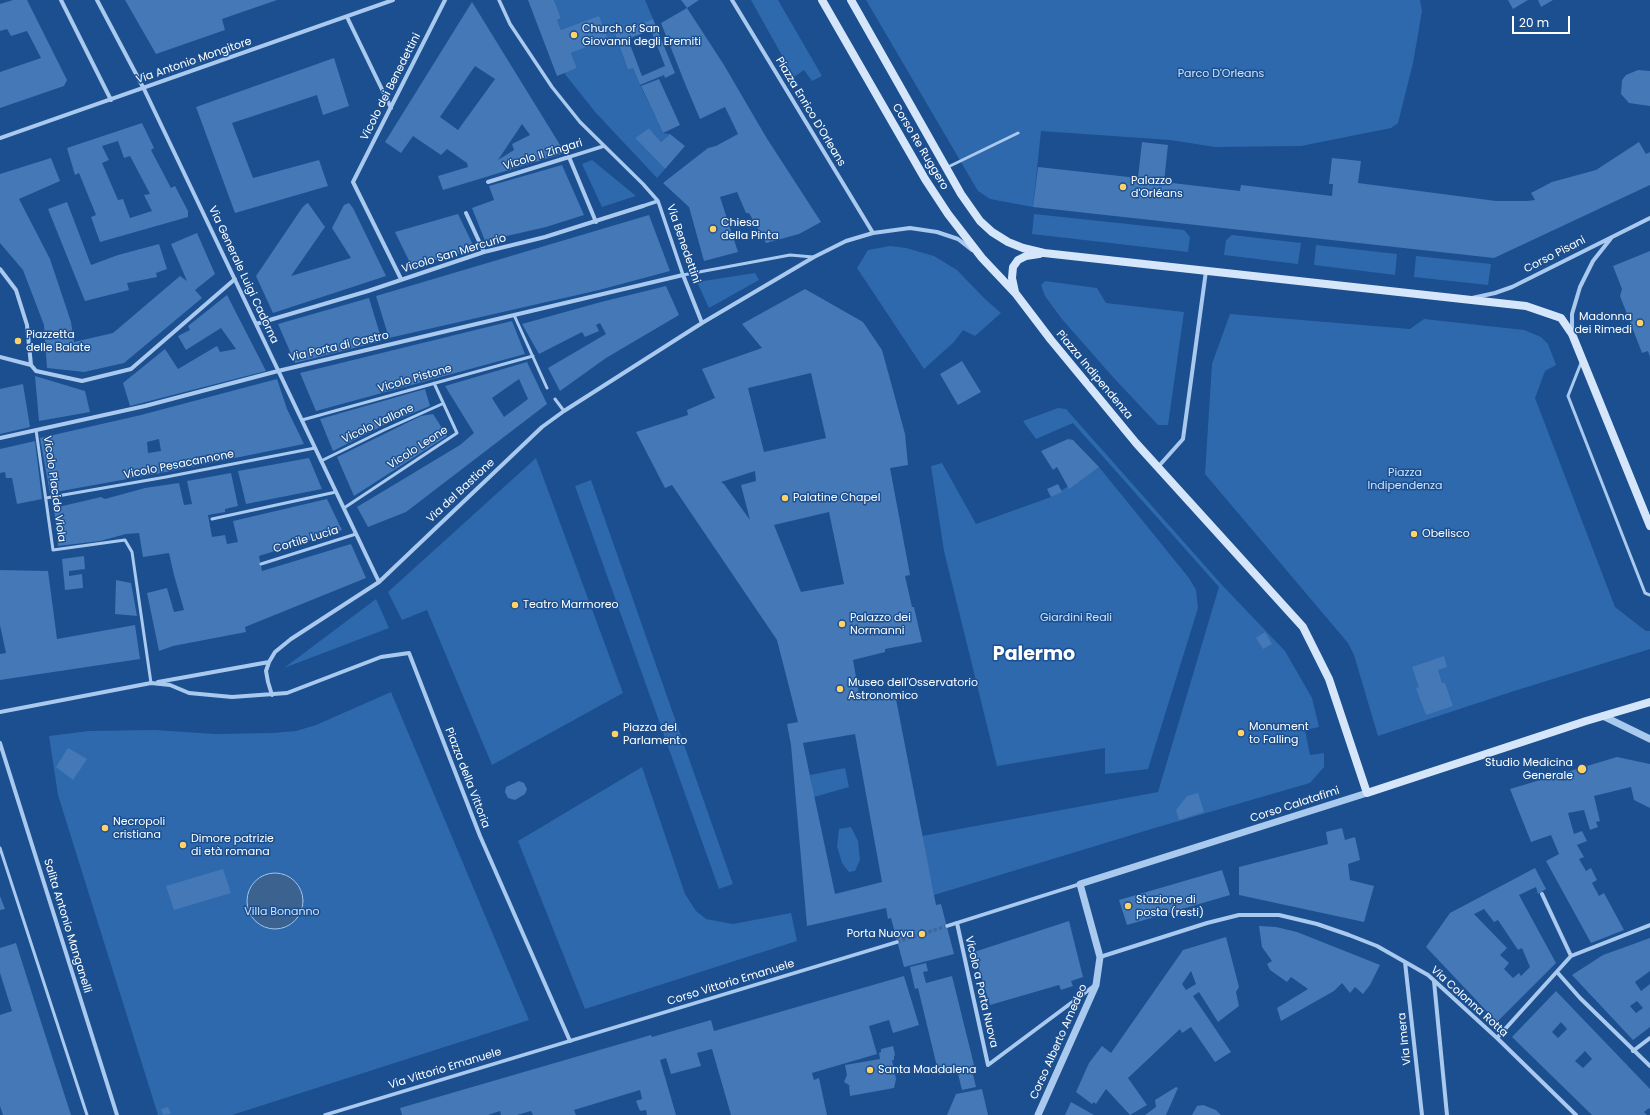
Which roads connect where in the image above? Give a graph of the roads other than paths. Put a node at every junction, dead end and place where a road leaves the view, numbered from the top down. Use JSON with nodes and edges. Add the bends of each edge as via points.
{"nodes":[{"id":1,"x":61,"y":0,"type":"edge"},
{"id":2,"x":97,"y":0,"type":"edge"},
{"id":3,"x":393,"y":0,"type":"edge"},
{"id":4,"x":445,"y":0,"type":"edge"},
{"id":5,"x":499,"y":0,"type":"edge"},
{"id":6,"x":732,"y":0,"type":"edge"},
{"id":7,"x":822,"y":0,"type":"edge"},
{"id":8,"x":851,"y":0,"type":"edge"},
{"id":9,"x":347,"y":17,"type":"junction"},
{"id":10,"x":144,"y":89,"type":"junction"},
{"id":11,"x":112,"y":100,"type":"junction"},
{"id":12,"x":391,"y":108,"type":"junction"},
{"id":13,"x":1018,"y":133,"type":"dead end"},
{"id":14,"x":0,"y":138,"type":"edge"},
{"id":15,"x":604,"y":146,"type":"junction"},
{"id":16,"x":569,"y":157,"type":"junction"},
{"id":17,"x":946,"y":168,"type":"junction"},
{"id":18,"x":488,"y":182,"type":"dead end"},
{"id":19,"x":658,"y":201,"type":"junction"},
{"id":20,"x":644,"y":206,"type":"joint"},
{"id":21,"x":466,"y":213,"type":"dead end"},
{"id":22,"x":1650,"y":218,"type":"edge"},
{"id":23,"x":596,"y":222,"type":"junction"},
{"id":24,"x":873,"y":233,"type":"junction"},
{"id":25,"x":1614,"y":235,"type":"junction"},
{"id":26,"x":484,"y":252,"type":"junction"},
{"id":27,"x":1044,"y":253,"type":"junction"},
{"id":28,"x":814,"y":257,"type":"junction"},
{"id":29,"x":982,"y":258,"type":"junction"},
{"id":30,"x":0,"y":269,"type":"edge"},
{"id":31,"x":1206,"y":271,"type":"junction"},
{"id":32,"x":683,"y":275,"type":"junction"},
{"id":33,"x":235,"y":279,"type":"junction"},
{"id":34,"x":401,"y":279,"type":"junction"},
{"id":35,"x":1016,"y":294,"type":"junction"},
{"id":36,"x":1465,"y":299,"type":"junction"},
{"id":37,"x":514,"y":315,"type":"junction"},
{"id":38,"x":702,"y":323,"type":"junction"},
{"id":39,"x":256,"y":324,"type":"junction"},
{"id":40,"x":1572,"y":334,"type":"junction"},
{"id":41,"x":533,"y":356,"type":"junction"},
{"id":42,"x":0,"y":357,"type":"edge"},
{"id":43,"x":1582,"y":359,"type":"junction"},
{"id":44,"x":31,"y":365,"type":"junction"},
{"id":45,"x":278,"y":371,"type":"junction"},
{"id":46,"x":434,"y":383,"type":"junction"},
{"id":47,"x":547,"y":388,"type":"dead end"},
{"id":48,"x":555,"y":399,"type":"dead end"},
{"id":49,"x":442,"y":404,"type":"junction"},
{"id":50,"x":564,"y":411,"type":"junction"},
{"id":51,"x":302,"y":420,"type":"junction"},
{"id":52,"x":36,"y":430,"type":"junction"},
{"id":53,"x":0,"y":438,"type":"edge"},
{"id":54,"x":315,"y":448,"type":"junction"},
{"id":55,"x":321,"y":461,"type":"junction"},
{"id":56,"x":1158,"y":467,"type":"junction"},
{"id":57,"x":336,"y":492,"type":"junction"},
{"id":58,"x":46,"y":498,"type":"junction"},
{"id":59,"x":344,"y":508,"type":"junction"},
{"id":60,"x":212,"y":519,"type":"dead end"},
{"id":61,"x":1650,"y":526,"type":"edge"},
{"id":62,"x":356,"y":534,"type":"junction"},
{"id":63,"x":261,"y":564,"type":"dead end"},
{"id":64,"x":379,"y":582,"type":"junction"},
{"id":65,"x":1650,"y":595,"type":"edge"},
{"id":66,"x":269,"y":662,"type":"junction"},
{"id":67,"x":151,"y":683,"type":"junction"},
{"id":68,"x":272,"y":695,"type":"junction"},
{"id":69,"x":1650,"y":702,"type":"edge"},
{"id":70,"x":0,"y":712,"type":"edge"},
{"id":71,"x":1604,"y":716,"type":"junction"},
{"id":72,"x":1650,"y":739,"type":"edge"},
{"id":73,"x":0,"y":743,"type":"edge"},
{"id":74,"x":1367,"y":793,"type":"junction"},
{"id":75,"x":0,"y":848,"type":"edge"},
{"id":76,"x":1080,"y":884,"type":"junction"},
{"id":77,"x":1542,"y":894,"type":"dead end"},
{"id":78,"x":957,"y":923,"type":"junction"},
{"id":79,"x":1650,"y":925,"type":"edge"},
{"id":80,"x":947,"y":926,"type":"tunnel mouth"},
{"id":81,"x":897,"y":942,"type":"tunnel mouth"},
{"id":82,"x":1571,"y":956,"type":"junction"},
{"id":83,"x":1100,"y":957,"type":"junction"},
{"id":84,"x":1405,"y":962,"type":"junction"},
{"id":85,"x":1557,"y":972,"type":"junction"},
{"id":86,"x":1434,"y":981,"type":"junction"},
{"id":87,"x":1096,"y":984,"type":"junction"},
{"id":88,"x":1497,"y":1038,"type":"junction"},
{"id":89,"x":1650,"y":1038,"type":"edge"},
{"id":90,"x":570,"y":1041,"type":"junction"},
{"id":91,"x":1633,"y":1051,"type":"junction"},
{"id":92,"x":1650,"y":1066,"type":"edge"},
{"id":93,"x":87,"y":1115,"type":"edge"},
{"id":94,"x":117,"y":1115,"type":"edge"},
{"id":95,"x":325,"y":1115,"type":"edge"},
{"id":96,"x":1038,"y":1115,"type":"edge"},
{"id":97,"x":1422,"y":1115,"type":"edge"},
{"id":98,"x":1447,"y":1115,"type":"edge"},
{"id":99,"x":1576,"y":1115,"type":"edge"}],
"edges":[{"from":1,"to":11,"type":"street"},
{"from":2,"to":10,"type":"street","name":"Via Generale Luigi Cadorna"},
{"from":3,"to":9,"type":"street","name":"Via Antonio Mongitore"},
{"from":4,"to":12,"type":"street","name":"Vicolo dei Benedettini"},
{"from":5,"to":15,"type":"street","name":"Via Benedettini","via":[[510,24],[552,87],[580,122]]},
{"from":6,"to":24,"type":"street","name":"Piazza Enrico D'Orleans"},
{"from":7,"to":29,"type":"main road","name":"Corso Re Ruggero","via":[[925,179]]},
{"from":8,"to":17,"type":"main road","name":"Corso Re Ruggero"},
{"from":9,"to":10,"type":"street","name":"Via Antonio Mongitore"},
{"from":9,"to":12,"type":"street"},
{"from":10,"to":11,"type":"street","name":"Via Antonio Mongitore"},
{"from":10,"to":33,"type":"street","name":"Via Generale Luigi Cadorna"},
{"from":11,"to":14,"type":"street","name":"Via Antonio Mongitore"},
{"from":12,"to":34,"type":"street","name":"Vicolo dei Benedettini","via":[[353,182]]},
{"from":13,"to":17,"type":"lane"},
{"from":15,"to":16,"type":"street","name":"Vicolo II Zingari"},
{"from":15,"to":19,"type":"street","name":"Via Benedettini"},
{"from":16,"to":18,"type":"street","name":"Vicolo II Zingari"},
{"from":16,"to":23,"type":"street"},
{"from":17,"to":27,"type":"main road","name":"Corso Re Ruggero","via":[[980,221],[992,232],[1023,248]]},
{"from":19,"to":20,"type":"street","name":"Vicolo San Mercurio"},
{"from":19,"to":32,"type":"street","name":"Via Benedettini"},
{"from":20,"to":23,"type":"street","name":"Vicolo San Mercurio"},
{"from":21,"to":26,"type":"street"},
{"from":22,"to":25,"type":"street","name":"Corso Pisani"},
{"from":23,"to":26,"type":"street","name":"Vicolo San Mercurio"},
{"from":24,"to":28,"type":"street","via":[[846,241]]},
{"from":24,"to":29,"type":"street","via":[[910,228],[937,232],[958,239]]},
{"from":25,"to":36,"type":"street","name":"Corso Pisani","via":[[1512,287]]},
{"from":25,"to":40,"type":"street","via":[[1593,261],[1580,287],[1572,314]]},
{"from":26,"to":34,"type":"street","name":"Vicolo San Mercurio"},
{"from":27,"to":31,"type":"main road"},
{"from":27,"to":35,"type":"main road","via":[[1026,256],[1018,260],[1013,267],[1012,278]]},
{"from":28,"to":32,"type":"lane","via":[[790,255]]},
{"from":28,"to":38,"type":"street"},
{"from":29,"to":35,"type":"main road","name":"Corso Re Ruggero"},
{"from":30,"to":44,"type":"street","via":[[16,290],[27,325]]},
{"from":31,"to":36,"type":"main road"},
{"from":31,"to":56,"type":"street","via":[[1183,440]]},
{"from":32,"to":37,"type":"street","name":"Via Porta di Castro"},
{"from":32,"to":38,"type":"street","name":"Via Benedettini"},
{"from":33,"to":39,"type":"street","name":"Via Generale Luigi Cadorna"},
{"from":33,"to":44,"type":"street","via":[[131,369],[82,381],[36,370]]},
{"from":34,"to":39,"type":"street","name":"Vicolo San Mercurio"},
{"from":35,"to":56,"type":"main road","name":"Piazza Indipendenza","via":[[1051,340]]},
{"from":36,"to":40,"type":"main road","via":[[1526,306],[1561,318]]},
{"from":37,"to":41,"type":"lane"},
{"from":37,"to":45,"type":"street","name":"Via Porta di Castro"},
{"from":38,"to":50,"type":"street","name":"Via del Bastione"},
{"from":39,"to":45,"type":"street","name":"Via Generale Luigi Cadorna"},
{"from":40,"to":43,"type":"main road"},
{"from":41,"to":46,"type":"lane","name":"Vicolo Pistone"},
{"from":41,"to":47,"type":"lane"},
{"from":42,"to":44,"type":"street"},
{"from":43,"to":61,"type":"main road"},
{"from":43,"to":65,"type":"lane","via":[[1568,396],[1645,593]]},
{"from":45,"to":51,"type":"street","name":"Via Generale Luigi Cadorna"},
{"from":45,"to":52,"type":"street","name":"Via Porta di Castro","via":[[145,406]]},
{"from":46,"to":49,"type":"lane","name":"Vicolo Leone"},
{"from":46,"to":51,"type":"lane","name":"Vicolo Pistone"},
{"from":48,"to":50,"type":"lane"},
{"from":49,"to":55,"type":"lane","name":"Vicolo Vallone"},
{"from":49,"to":59,"type":"lane","name":"Vicolo Leone","via":[[457,433]]},
{"from":50,"to":64,"type":"street","name":"Via del Bastione","via":[[542,427]]},
{"from":51,"to":54,"type":"street","name":"Via Generale Luigi Cadorna"},
{"from":52,"to":53,"type":"street","name":"Via Porta di Castro"},
{"from":52,"to":58,"type":"lane","name":"Vicolo Placido Viola"},
{"from":54,"to":55,"type":"street","name":"Via Generale Luigi Cadorna"},
{"from":54,"to":58,"type":"lane","name":"Vicolo Pesacannone"},
{"from":55,"to":57,"type":"street","name":"Via Generale Luigi Cadorna"},
{"from":56,"to":74,"type":"main road","name":"Piazza Indipendenza","via":[[1303,627],[1329,679]]},
{"from":57,"to":59,"type":"street","name":"Via Generale Luigi Cadorna"},
{"from":57,"to":60,"type":"lane"},
{"from":58,"to":67,"type":"lane","name":"Vicolo Placido Viola","via":[[53,550],[125,540],[132,552]]},
{"from":59,"to":62,"type":"street","name":"Via Generale Luigi Cadorna"},
{"from":62,"to":63,"type":"lane","name":"Cortile Lucia"},
{"from":62,"to":64,"type":"street","name":"Via Generale Luigi Cadorna"},
{"from":64,"to":66,"type":"street","name":"Via del Bastione","via":[[291,639],[275,652]]},
{"from":66,"to":67,"type":"street"},
{"from":66,"to":68,"type":"street","via":[[266,671]]},
{"from":67,"to":68,"type":"street","via":[[170,685],[190,693],[232,697]]},
{"from":67,"to":70,"type":"street"},
{"from":68,"to":90,"type":"street","name":"Piazza della Vittoria","via":[[287,693],[381,657],[409,653],[480,836]]},
{"from":69,"to":71,"type":"main road","name":"Corso Calatafimi"},
{"from":71,"to":72,"type":"street"},
{"from":71,"to":74,"type":"main road","name":"Corso Calatafimi"},
{"from":73,"to":94,"type":"street","name":"Salita Antonio Manganelli"},
{"from":74,"to":76,"type":"street","name":"Corso Calatafimi"},
{"from":75,"to":93,"type":"lane"},
{"from":76,"to":78,"type":"street","name":"Corso Calatafimi"},
{"from":76,"to":83,"type":"street","name":"Corso Alberto Amedeo"},
{"from":77,"to":82,"type":"street"},
{"from":78,"to":80,"type":"street","name":"Corso Calatafimi"},
{"from":78,"to":87,"type":"street","name":"Vicolo a Porta Nuova","via":[[988,1065]]},
{"from":79,"to":82,"type":"street"},
{"from":81,"to":90,"type":"street","name":"Corso Vittorio Emanuele"},
{"from":82,"to":85,"type":"street"},
{"from":83,"to":84,"type":"street","name":"Via Colonna Rotta","via":[[1239,915],[1279,915],[1349,935],[1377,946]]},
{"from":83,"to":87,"type":"street","name":"Corso Alberto Amedeo"},
{"from":84,"to":86,"type":"street","name":"Via Colonna Rotta"},
{"from":84,"to":97,"type":"street","name":"Via Imera"},
{"from":85,"to":88,"type":"street"},
{"from":85,"to":91,"type":"street"},
{"from":86,"to":88,"type":"street","name":"Via Colonna Rotta"},
{"from":86,"to":98,"type":"street"},
{"from":87,"to":96,"type":"street","name":"Corso Alberto Amedeo"},
{"from":88,"to":99,"type":"street","name":"Via Colonna Rotta"},
{"from":89,"to":91,"type":"street"},
{"from":90,"to":95,"type":"street","name":"Via Vittorio Emanuele"},
{"from":91,"to":92,"type":"street"}]}
